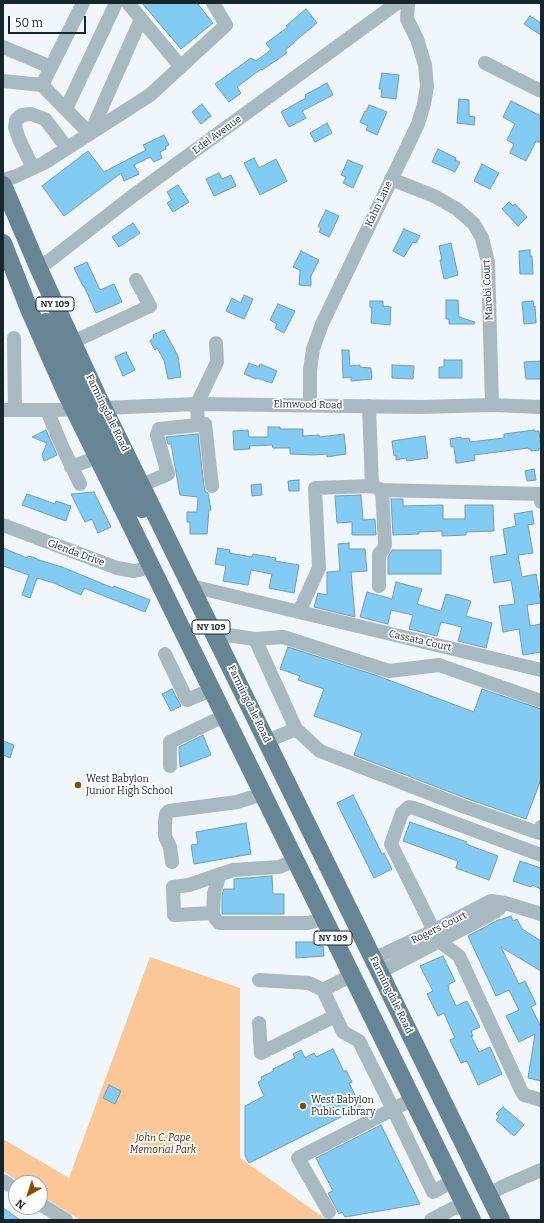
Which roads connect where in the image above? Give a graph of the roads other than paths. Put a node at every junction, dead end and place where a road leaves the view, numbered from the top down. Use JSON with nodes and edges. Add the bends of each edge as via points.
{"nodes":[{"id":1,"x":83,"y":3,"type":"edge"},
{"id":2,"x":116,"y":3,"type":"edge"},
{"id":3,"x":128,"y":3,"type":"edge"},
{"id":4,"x":213,"y":3,"type":"edge"},
{"id":5,"x":397,"y":3,"type":"edge"},
{"id":6,"x":408,"y":3,"type":"edge"},
{"id":7,"x":141,"y":19,"type":"junction"},
{"id":8,"x":3,"y":47,"type":"edge"},
{"id":9,"x":485,"y":63,"type":"dead end"},
{"id":10,"x":51,"y":67,"type":"junction"},
{"id":11,"x":180,"y":68,"type":"junction"},
{"id":12,"x":3,"y":81,"type":"edge"},
{"id":13,"x":42,"y":85,"type":"junction"},
{"id":14,"x":541,"y":91,"type":"edge"},
{"id":15,"x":66,"y":110,"type":"junction"},
{"id":16,"x":90,"y":134,"type":"junction"},
{"id":17,"x":67,"y":148,"type":"junction"},
{"id":18,"x":33,"y":168,"type":"junction"},
{"id":19,"x":391,"y":179,"type":"junction"},
{"id":20,"x":3,"y":180,"type":"edge"},
{"id":21,"x":3,"y":185,"type":"edge"},
{"id":22,"x":4,"y":247,"type":"edge"},
{"id":23,"x":38,"y":267,"type":"junction"},
{"id":24,"x":136,"y":280,"type":"dead end"},
{"id":25,"x":14,"y":338,"type":"dead end"},
{"id":26,"x":73,"y":342,"type":"junction"},
{"id":27,"x":216,"y":343,"type":"dead end"},
{"id":28,"x":197,"y":404,"type":"junction"},
{"id":29,"x":310,"y":405,"type":"junction"},
{"id":30,"x":492,"y":405,"type":"junction"},
{"id":31,"x":369,"y":406,"type":"junction"},
{"id":32,"x":541,"y":407,"type":"edge"},
{"id":33,"x":89,"y":408,"type":"junction"},
{"id":34,"x":9,"y":410,"type":"edge"},
{"id":35,"x":47,"y":410,"type":"junction"},
{"id":36,"x":198,"y":425,"type":"junction"},
{"id":37,"x":98,"y":457,"type":"junction"},
{"id":38,"x":71,"y":467,"type":"junction"},
{"id":39,"x":80,"y":484,"type":"dead end"},
{"id":40,"x":142,"y":485,"type":"junction"},
{"id":41,"x":212,"y":486,"type":"dead end"},
{"id":42,"x":377,"y":488,"type":"junction"},
{"id":43,"x":541,"y":502,"type":"edge"},
{"id":44,"x":3,"y":526,"type":"edge"},
{"id":45,"x":173,"y":549,"type":"junction"},
{"id":46,"x":151,"y":566,"type":"junction"},
{"id":47,"x":191,"y":586,"type":"junction"},
{"id":48,"x":379,"y":586,"type":"dead end"},
{"id":49,"x":299,"y":612,"type":"junction"},
{"id":50,"x":214,"y":633,"type":"junction"},
{"id":51,"x":255,"y":639,"type":"junction"},
{"id":52,"x":165,"y":654,"type":"dead end"},
{"id":53,"x":541,"y":670,"type":"edge"},
{"id":54,"x":211,"y":690,"type":"junction"},
{"id":55,"x":541,"y":701,"type":"edge"},
{"id":56,"x":224,"y":716,"type":"junction"},
{"id":57,"x":296,"y":728,"type":"junction"},
{"id":58,"x":267,"y":741,"type":"junction"},
{"id":59,"x":170,"y":766,"type":"dead end"},
{"id":60,"x":249,"y":766,"type":"junction"},
{"id":61,"x":263,"y":794,"type":"junction"},
{"id":62,"x":295,"y":799,"type":"junction"},
{"id":63,"x":272,"y":812,"type":"junction"},
{"id":64,"x":541,"y":827,"type":"edge"},
{"id":65,"x":318,"y":846,"type":"junction"},
{"id":66,"x":541,"y":855,"type":"edge"},
{"id":67,"x":296,"y":860,"type":"junction"},
{"id":68,"x":172,"y":862,"type":"dead end"},
{"id":69,"x":220,"y":874,"type":"junction"},
{"id":70,"x":213,"y":913,"type":"junction"},
{"id":71,"x":541,"y":914,"type":"edge"},
{"id":72,"x":324,"y":919,"type":"junction"},
{"id":73,"x":436,"y":936,"type":"junction"},
{"id":74,"x":377,"y":966,"type":"junction"},
{"id":75,"x":352,"y":975,"type":"junction"},
{"id":76,"x":259,"y":980,"type":"dead end"},
{"id":77,"x":323,"y":990,"type":"junction"},
{"id":78,"x":335,"y":1016,"type":"junction"},
{"id":79,"x":259,"y":1023,"type":"dead end"},
{"id":80,"x":383,"y":1039,"type":"junction"},
{"id":81,"x":359,"y":1041,"type":"junction"},
{"id":82,"x":413,"y":1099,"type":"junction"},
{"id":83,"x":541,"y":1100,"type":"edge"},
{"id":84,"x":393,"y":1109,"type":"junction"},
{"id":85,"x":441,"y":1157,"type":"junction"},
{"id":86,"x":541,"y":1170,"type":"edge"},
{"id":87,"x":453,"y":1181,"type":"junction"},
{"id":88,"x":489,"y":1194,"type":"junction"},
{"id":89,"x":48,"y":1209,"type":"edge"},
{"id":90,"x":329,"y":1212,"type":"dead end"},
{"id":91,"x":468,"y":1213,"type":"edge"},
{"id":92,"x":66,"y":1220,"type":"edge"},
{"id":93,"x":431,"y":1220,"type":"edge"},
{"id":94,"x":494,"y":1220,"type":"edge"},
{"id":95,"x":502,"y":1220,"type":"edge"}],
"edges":[{"from":1,"to":10,"type":"street"},
{"from":2,"to":15,"type":"street"},
{"from":3,"to":7,"type":"street"},
{"from":4,"to":11,"type":"street","via":[[226,25]]},
{"from":5,"to":23,"type":"street","name":"Edel Avenue"},
{"from":6,"to":19,"type":"street","name":"Kahn Lane","via":[[407,19],[417,39],[425,65],[427,86],[418,124]]},
{"from":7,"to":11,"type":"street"},
{"from":7,"to":16,"type":"street"},
{"from":8,"to":10,"type":"street"},
{"from":9,"to":14,"type":"street"},
{"from":10,"to":13,"type":"street"},
{"from":11,"to":16,"type":"street","via":[[150,95]]},
{"from":12,"to":13,"type":"street"},
{"from":13,"to":15,"type":"street"},
{"from":15,"to":16,"type":"street"},
{"from":16,"to":17,"type":"street"},
{"from":17,"to":18,"type":"street"},
{"from":17,"to":18,"type":"street","via":[[45,119],[31,114],[22,115],[16,120],[15,127]]},
{"from":18,"to":20,"type":"street"},
{"from":19,"to":29,"type":"street","name":"Kahn Lane","via":[[322,324],[313,349]]},
{"from":19,"to":30,"type":"street","name":"Marobi Court","via":[[434,196],[457,209],[474,224],[482,238],[488,262]]},
{"from":21,"to":23,"type":"main road","name":"Farmingdale Road","number":"NY 109"},
{"from":22,"to":33,"type":"main road","name":"Farmingdale Road","number":"NY 109","via":[[53,362]]},
{"from":23,"to":26,"type":"main road","name":"Farmingdale Road","number":"NY 109"},
{"from":24,"to":26,"type":"street","via":[[150,306]]},
{"from":25,"to":34,"type":"street"},
{"from":26,"to":33,"type":"main road","name":"Farmingdale Road","number":"NY 109"},
{"from":27,"to":28,"type":"street","via":[[217,362]]},
{"from":28,"to":29,"type":"street","name":"Elmwood Road"},
{"from":28,"to":33,"type":"street","name":"Elmwood Road"},
{"from":28,"to":36,"type":"street"},
{"from":29,"to":31,"type":"street","name":"Elmwood Road"},
{"from":30,"to":31,"type":"street","name":"Elmwood Road"},
{"from":30,"to":32,"type":"street","name":"Elmwood Road"},
{"from":31,"to":42,"type":"street"},
{"from":33,"to":35,"type":"street","name":"Elmwood Road"},
{"from":33,"to":37,"type":"main road","name":"Farmingdale Road","number":"NY 109"},
{"from":33,"to":40,"type":"main road","name":"Farmingdale Road","number":"NY 109"},
{"from":33,"to":45,"type":"main road","via":[[135,498]]},
{"from":34,"to":35,"type":"street","name":"Elmwood Road"},
{"from":35,"to":38,"type":"street"},
{"from":36,"to":40,"type":"street","via":[[159,429],[157,435],[168,474]]},
{"from":36,"to":41,"type":"street","via":[[205,424]]},
{"from":37,"to":38,"type":"street"},
{"from":37,"to":46,"type":"main road","name":"Farmingdale Road","number":"NY 109"},
{"from":38,"to":39,"type":"street"},
{"from":40,"to":45,"type":"main road","name":"Farmingdale Road","number":"NY 109"},
{"from":42,"to":43,"type":"street","via":[[540,494]]},
{"from":42,"to":48,"type":"street","via":[[385,545],[379,554]]},
{"from":42,"to":49,"type":"street","via":[[315,488],[319,568]]},
{"from":44,"to":46,"type":"street","name":"Glenda Drive","via":[[117,568],[134,571]]},
{"from":45,"to":47,"type":"main road","name":"Farmingdale Road","number":"NY 109"},
{"from":46,"to":54,"type":"main road","name":"Farmingdale Road","number":"NY 109"},
{"from":47,"to":49,"type":"street","name":"Cassata Court"},
{"from":47,"to":50,"type":"main road","name":"Farmingdale Road","number":"NY 109"},
{"from":49,"to":53,"type":"street","name":"Cassata Court"},
{"from":50,"to":51,"type":"street"},
{"from":50,"to":58,"type":"main road","name":"Farmingdale Road","number":"NY 109"},
{"from":51,"to":55,"type":"street","via":[[283,637],[389,671],[439,665]]},
{"from":51,"to":57,"type":"street"},
{"from":52,"to":54,"type":"street","via":[[187,700]]},
{"from":54,"to":56,"type":"main road","name":"Farmingdale Road","number":"NY 109"},
{"from":56,"to":59,"type":"street","via":[[170,742]]},
{"from":56,"to":60,"type":"main road","name":"Farmingdale Road","number":"NY 109"},
{"from":57,"to":58,"type":"street"},
{"from":57,"to":64,"type":"street","via":[[320,751],[524,828],[539,833]]},
{"from":58,"to":62,"type":"main road","name":"Farmingdale Road","number":"NY 109"},
{"from":60,"to":61,"type":"main road","name":"Farmingdale Road","number":"NY 109"},
{"from":60,"to":62,"type":"main road","via":[[275,796],[287,801]]},
{"from":61,"to":63,"type":"main road","name":"Farmingdale Road","number":"NY 109"},
{"from":61,"to":68,"type":"street","via":[[237,802],[169,811],[164,823]]},
{"from":62,"to":65,"type":"main road","name":"Farmingdale Road","number":"NY 109"},
{"from":63,"to":65,"type":"main road","via":[[282,811],[295,816]]},
{"from":63,"to":67,"type":"main road","name":"Farmingdale Road","number":"NY 109"},
{"from":65,"to":74,"type":"main road","name":"Farmingdale Road","number":"NY 109"},
{"from":66,"to":73,"type":"street","via":[[408,807],[402,812],[391,844]]},
{"from":67,"to":69,"type":"street","via":[[279,867],[233,870]]},
{"from":67,"to":72,"type":"main road","name":"Farmingdale Road","number":"NY 109"},
{"from":69,"to":70,"type":"street","via":[[214,893]]},
{"from":69,"to":70,"type":"street","via":[[189,885],[173,887],[174,915]]},
{"from":70,"to":72,"type":"street","via":[[219,923],[308,923]]},
{"from":71,"to":73,"type":"street","name":"Rogers Court","via":[[505,903],[494,912]]},
{"from":72,"to":75,"type":"main road","name":"Farmingdale Road","number":"NY 109"},
{"from":73,"to":74,"type":"street","name":"Rogers Court"},
{"from":73,"to":83,"type":"street","via":[[459,956],[524,1095]]},
{"from":74,"to":88,"type":"main road","name":"Farmingdale Road","number":"NY 109"},
{"from":75,"to":77,"type":"street"},
{"from":75,"to":80,"type":"main road","name":"Farmingdale Road","number":"NY 109"},
{"from":76,"to":77,"type":"street","via":[[308,983]]},
{"from":77,"to":78,"type":"street"},
{"from":78,"to":79,"type":"street","via":[[261,1053]]},
{"from":78,"to":81,"type":"street","via":[[344,1032]]},
{"from":80,"to":81,"type":"street","via":[[372,1044]]},
{"from":80,"to":82,"type":"main road","name":"Farmingdale Road","number":"NY 109"},
{"from":81,"to":84,"type":"street"},
{"from":82,"to":84,"type":"street"},
{"from":82,"to":85,"type":"main road","name":"Farmingdale Road","number":"NY 109"},
{"from":84,"to":87,"type":"street","via":[[433,1192]]},
{"from":84,"to":90,"type":"street","via":[[298,1158]]},
{"from":85,"to":87,"type":"main road","name":"Farmingdale Road","number":"NY 109"},
{"from":85,"to":88,"type":"main road","via":[[474,1200],[482,1200]]},
{"from":86,"to":88,"type":"street"},
{"from":87,"to":91,"type":"main road","name":"Farmingdale Road","number":"NY 109"},
{"from":88,"to":95,"type":"main road","name":"Farmingdale Road","number":"NY 109"},
{"from":89,"to":92,"type":"street"},
{"from":91,"to":93,"type":"street","via":[[452,1209]]},
{"from":91,"to":94,"type":"main road","via":[[487,1212]]}]}
